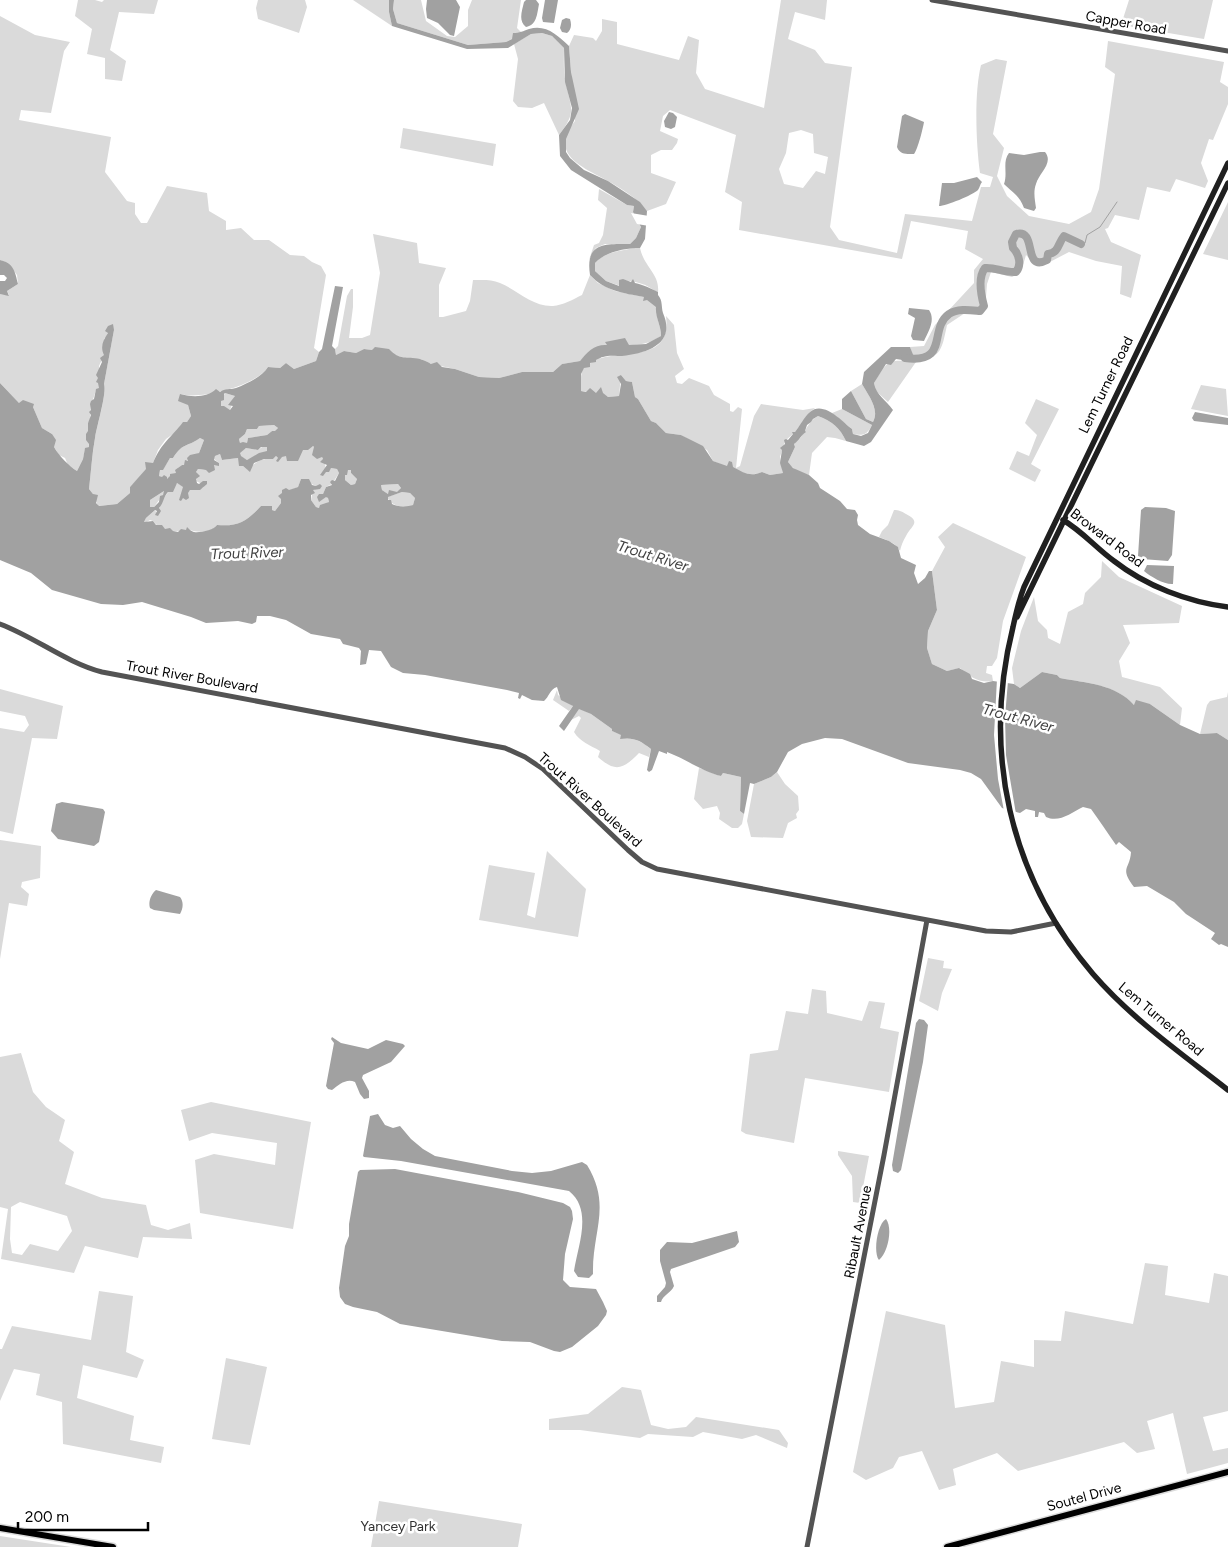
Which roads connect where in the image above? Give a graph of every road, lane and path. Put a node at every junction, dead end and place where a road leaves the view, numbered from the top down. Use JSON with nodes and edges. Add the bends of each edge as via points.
{"nodes":[{"id":1,"x":932,"y":0,"type":"edge"},
{"id":2,"x":1228,"y":51,"type":"edge"},
{"id":3,"x":1228,"y":163,"type":"edge"},
{"id":4,"x":1228,"y":183,"type":"edge"},
{"id":5,"x":1197,"y":227,"type":"junction"},
{"id":6,"x":1205,"y":230,"type":"junction"},
{"id":7,"x":1056,"y":516,"type":"junction"},
{"id":8,"x":1064,"y":520,"type":"junction"},
{"id":9,"x":1228,"y":607,"type":"edge"},
{"id":10,"x":1014,"y":622,"type":"junction"},
{"id":11,"x":0,"y":624,"type":"edge"},
{"id":12,"x":927,"y":920,"type":"junction"},
{"id":13,"x":1056,"y":923,"type":"junction"},
{"id":14,"x":1228,"y":1090,"type":"edge"},
{"id":15,"x":1228,"y":1472,"type":"edge"},
{"id":16,"x":0,"y":1528,"type":"edge"},
{"id":17,"x":113,"y":1547,"type":"edge"},
{"id":18,"x":807,"y":1547,"type":"edge"},
{"id":19,"x":947,"y":1547,"type":"edge"}],
"edges":[{"from":1,"to":2,"type":"street","name":"Capper Road"},
{"from":3,"to":5,"type":"main road","name":"Lem Turner Road"},
{"from":4,"to":6,"type":"main road","name":"Lem Turner Road"},
{"from":5,"to":6,"type":"main road"},
{"from":5,"to":7,"type":"main road","name":"Lem Turner Road"},
{"from":6,"to":8,"type":"main road","name":"Lem Turner Road"},
{"from":7,"to":8,"type":"main road","name":"Broward Road"},
{"from":7,"to":10,"type":"main road","name":"Lem Turner Road","via":[[1024,586]]},
{"from":8,"to":9,"type":"main road","name":"Broward Road","via":[[1115,563],[1145,581],[1188,599]]},
{"from":8,"to":10,"type":"main road","name":"Lem Turner Road"},
{"from":10,"to":13,"type":"main road","name":"Lem Turner Road","via":[[1003,672],[1002,768],[1011,816],[1028,869]]},
{"from":11,"to":12,"type":"street","name":"Trout River Boulevard","via":[[77,663],[102,672],[505,748],[538,765],[635,856],[657,869]]},
{"from":12,"to":13,"type":"street","name":"Trout River Boulevard","via":[[998,932]]},
{"from":12,"to":18,"type":"street","name":"Ribault Avenue"},
{"from":13,"to":14,"type":"main road","name":"Lem Turner Road","via":[[1092,973],[1114,997]]},
{"from":15,"to":19,"type":"main road","name":"Soutel Drive"},
{"from":16,"to":17,"type":"main road"}]}
